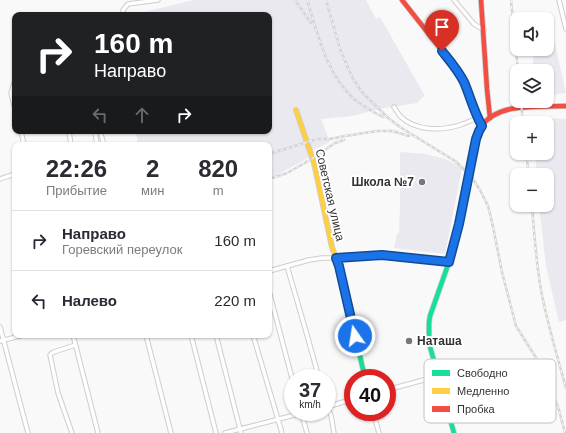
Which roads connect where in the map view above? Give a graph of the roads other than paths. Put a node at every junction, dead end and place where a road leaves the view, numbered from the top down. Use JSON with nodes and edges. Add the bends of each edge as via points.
{"nodes":[{"id":1,"x":158,"y":0,"type":"edge"},
{"id":2,"x":402,"y":0,"type":"edge"},
{"id":3,"x":454,"y":0,"type":"edge"},
{"id":4,"x":481,"y":0,"type":"edge"},
{"id":5,"x":559,"y":0,"type":"edge"},
{"id":6,"x":123,"y":12,"type":"edge"},
{"id":7,"x":566,"y":29,"type":"edge"},
{"id":8,"x":484,"y":30,"type":"junction"},
{"id":9,"x":566,"y":106,"type":"edge"},
{"id":10,"x":394,"y":107,"type":"dead end"},
{"id":11,"x":296,"y":110,"type":"dead end"},
{"id":12,"x":478,"y":118,"type":"junction"},
{"id":13,"x":490,"y":118,"type":"junction"},
{"id":14,"x":482,"y":126,"type":"junction"},
{"id":15,"x":12,"y":175,"type":"edge"},
{"id":16,"x":0,"y":179,"type":"edge"},
{"id":17,"x":336,"y":258,"type":"junction"},
{"id":18,"x":449,"y":262,"type":"junction"},
{"id":19,"x":287,"y":266,"type":"junction"},
{"id":20,"x":272,"y":270,"type":"edge"},
{"id":21,"x":272,"y":302,"type":"edge"},
{"id":22,"x":0,"y":327,"type":"edge"},
{"id":23,"x":12,"y":338,"type":"edge"},
{"id":24,"x":74,"y":338,"type":"edge"},
{"id":25,"x":147,"y":338,"type":"edge"},
{"id":26,"x":193,"y":338,"type":"edge"},
{"id":27,"x":217,"y":338,"type":"edge"},
{"id":28,"x":254,"y":338,"type":"edge"},
{"id":29,"x":2,"y":340,"type":"edge"},
{"id":30,"x":75,"y":344,"type":"junction"},
{"id":31,"x":433,"y":359,"type":"edge"},
{"id":32,"x":290,"y":369,"type":"edge"},
{"id":33,"x":316,"y":369,"type":"edge"},
{"id":34,"x":363,"y":369,"type":"edge"},
{"id":35,"x":424,"y":380,"type":"edge"},
{"id":36,"x":396,"y":388,"type":"edge"},
{"id":37,"x":284,"y":417,"type":"edge"},
{"id":38,"x":278,"y":419,"type":"junction"},
{"id":39,"x":304,"y":421,"type":"edge"},
{"id":40,"x":332,"y":421,"type":"edge"},
{"id":41,"x":376,"y":421,"type":"edge"},
{"id":42,"x":451,"y":423,"type":"edge"},
{"id":43,"x":240,"y":431,"type":"edge"},
{"id":44,"x":28,"y":433,"type":"edge"},
{"id":45,"x":72,"y":433,"type":"edge"},
{"id":46,"x":98,"y":433,"type":"edge"},
{"id":47,"x":171,"y":433,"type":"edge"},
{"id":48,"x":216,"y":433,"type":"edge"},
{"id":49,"x":225,"y":433,"type":"edge"},
{"id":50,"x":282,"y":433,"type":"edge"},
{"id":51,"x":307,"y":433,"type":"edge"},
{"id":52,"x":334,"y":433,"type":"edge"},
{"id":53,"x":379,"y":433,"type":"edge"},
{"id":54,"x":454,"y":433,"type":"edge"}],
"edges":[{"from":1,"to":6,"type":"street","via":[[128,4]]},
{"from":2,"to":12,"type":"street","via":[[458,71]]},
{"from":3,"to":8,"type":"street","via":[[474,24]]},
{"from":4,"to":8,"type":"street"},
{"from":5,"to":7,"type":"street"},
{"from":8,"to":13,"type":"street"},
{"from":9,"to":13,"type":"street","via":[[522,107],[506,110]]},
{"from":10,"to":12,"type":"street","via":[[401,117],[414,126],[426,129],[460,126]]},
{"from":11,"to":17,"type":"street","name":"Советская улица","via":[[314,162]]},
{"from":12,"to":14,"type":"street"},
{"from":13,"to":14,"type":"street"},
{"from":14,"to":18,"type":"street","via":[[476,139]]},
{"from":15,"to":16,"type":"street"},
{"from":17,"to":18,"type":"street","via":[[382,255]]},
{"from":17,"to":19,"type":"street","via":[[309,260]]},
{"from":17,"to":34,"type":"street","name":"Советская улица"},
{"from":18,"to":31,"type":"street","via":[[429,323],[429,343]]},
{"from":19,"to":20,"type":"street"},
{"from":19,"to":33,"type":"street"},
{"from":21,"to":32,"type":"street"},
{"from":22,"to":29,"type":"street"},
{"from":23,"to":29,"type":"street"},
{"from":24,"to":30,"type":"street"},
{"from":25,"to":47,"type":"street"},
{"from":26,"to":48,"type":"street"},
{"from":27,"to":43,"type":"street"},
{"from":28,"to":38,"type":"street"},
{"from":29,"to":44,"type":"street"},
{"from":30,"to":45,"type":"street","via":[[50,355],[58,393]]},
{"from":30,"to":46,"type":"street"},
{"from":35,"to":36,"type":"street"},
{"from":37,"to":38,"type":"street"},
{"from":38,"to":43,"type":"street"},
{"from":38,"to":50,"type":"street"},
{"from":39,"to":51,"type":"street"},
{"from":40,"to":52,"type":"street"},
{"from":41,"to":53,"type":"street"},
{"from":42,"to":54,"type":"street"},
{"from":43,"to":49,"type":"street"}]}
